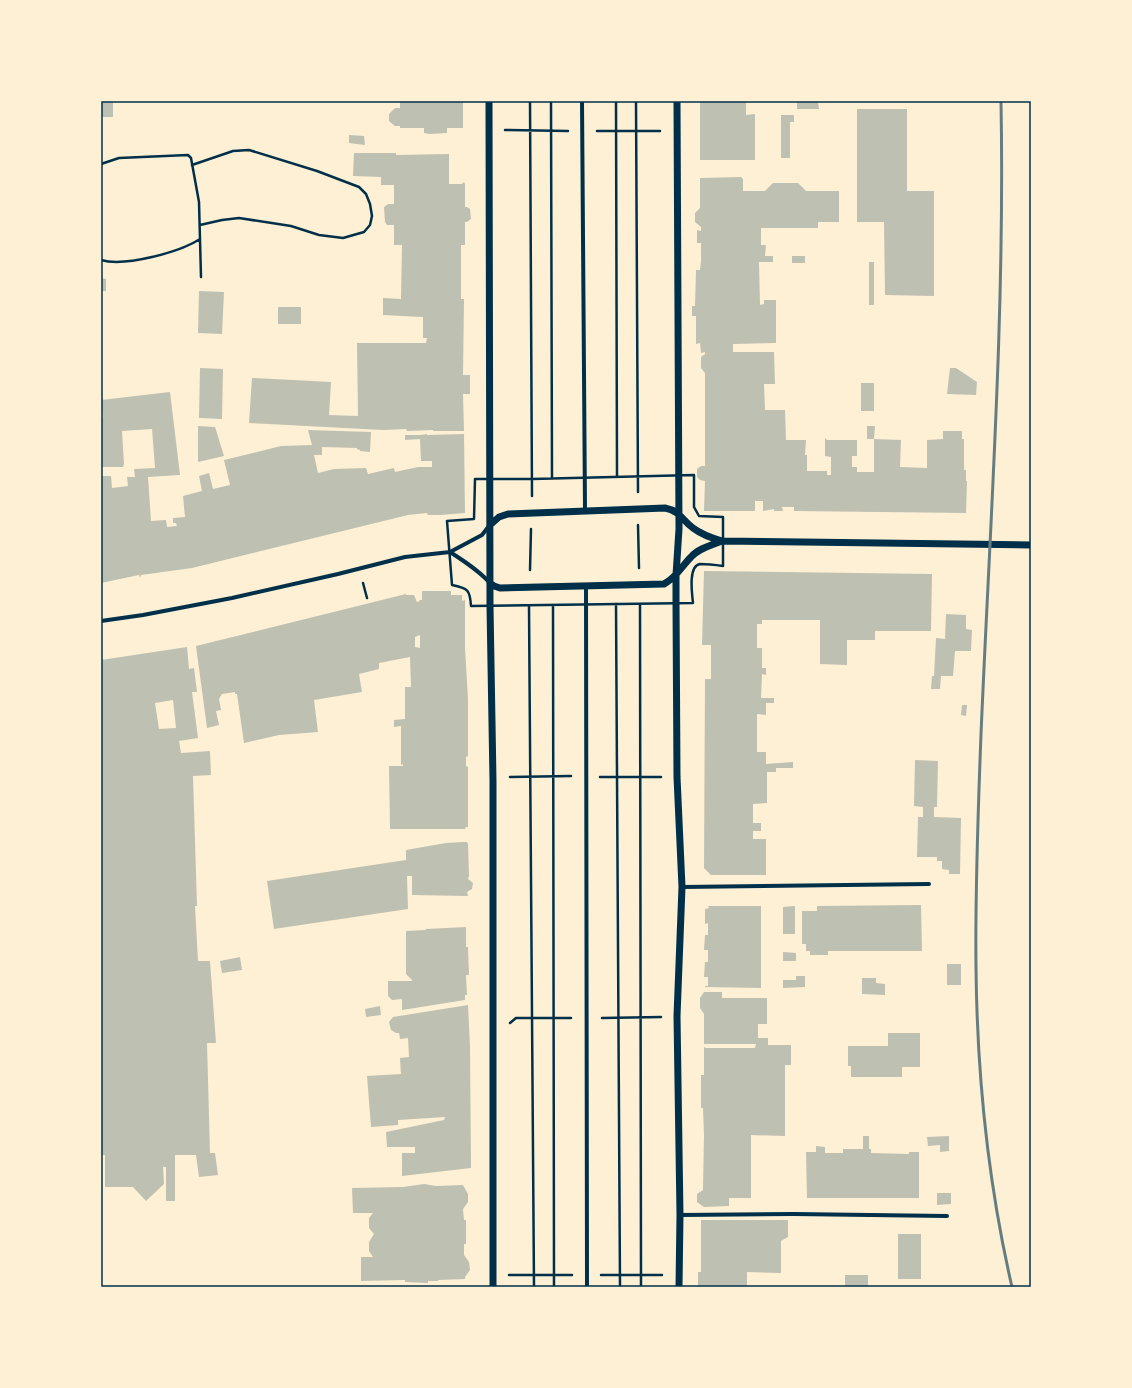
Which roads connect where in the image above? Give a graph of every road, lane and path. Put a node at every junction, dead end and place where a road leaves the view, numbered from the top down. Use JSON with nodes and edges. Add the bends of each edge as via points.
{"nodes":[{"id":1,"x":489,"y":101,"type":"edge"},
{"id":2,"x":530,"y":101,"type":"edge"},
{"id":3,"x":550,"y":101,"type":"edge"},
{"id":4,"x":582,"y":101,"type":"edge"},
{"id":5,"x":616,"y":101,"type":"edge"},
{"id":6,"x":636,"y":101,"type":"edge"},
{"id":7,"x":676,"y":101,"type":"edge"},
{"id":8,"x":101,"y":164,"type":"edge"},
{"id":9,"x":192,"y":165,"type":"junction"},
{"id":10,"x":200,"y":225,"type":"junction"},
{"id":11,"x":200,"y":238,"type":"junction"},
{"id":12,"x":101,"y":260,"type":"edge"},
{"id":13,"x":201,"y":277,"type":"dead end"},
{"id":14,"x":616,"y":477,"type":"dead end"},
{"id":15,"x":532,"y":479,"type":"junction"},
{"id":16,"x":638,"y":496,"type":"dead end"},
{"id":17,"x":532,"y":503,"type":"dead end"},
{"id":18,"x":585,"y":510,"type":"junction"},
{"id":19,"x":679,"y":514,"type":"junction"},
{"id":20,"x":638,"y":520,"type":"dead end"},
{"id":21,"x":531,"y":523,"type":"dead end"},
{"id":22,"x":490,"y":525,"type":"junction"},
{"id":23,"x":722,"y":541,"type":"junction"},
{"id":24,"x":1031,"y":545,"type":"edge"},
{"id":25,"x":450,"y":552,"type":"junction"},
{"id":26,"x":639,"y":569,"type":"dead end"},
{"id":27,"x":676,"y":575,"type":"junction"},
{"id":28,"x":530,"y":576,"type":"dead end"},
{"id":29,"x":490,"y":583,"type":"junction"},
{"id":30,"x":586,"y":585,"type":"junction"},
{"id":31,"x":616,"y":604,"type":"junction"},
{"id":32,"x":586,"y":605,"type":"junction"},
{"id":33,"x":101,"y":621,"type":"edge"},
{"id":34,"x":929,"y":884,"type":"dead end"},
{"id":35,"x":682,"y":887,"type":"junction"},
{"id":36,"x":680,"y":1215,"type":"junction"},
{"id":37,"x":947,"y":1216,"type":"dead end"},
{"id":38,"x":493,"y":1287,"type":"edge"},
{"id":39,"x":534,"y":1287,"type":"edge"},
{"id":40,"x":554,"y":1287,"type":"edge"},
{"id":41,"x":587,"y":1287,"type":"edge"},
{"id":42,"x":620,"y":1287,"type":"edge"},
{"id":43,"x":641,"y":1287,"type":"edge"},
{"id":44,"x":679,"y":1287,"type":"edge"}],
"edges":[{"from":1,"to":22,"type":"street"},
{"from":2,"to":15,"type":"path"},
{"from":3,"to":15,"type":"path","via":[[552,479]]},
{"from":4,"to":18,"type":"street"},
{"from":5,"to":14,"type":"path"},
{"from":6,"to":16,"type":"path"},
{"from":7,"to":19,"type":"street"},
{"from":8,"to":9,"type":"path","via":[[119,158],[188,155]]},
{"from":9,"to":10,"type":"path","via":[[199,202]]},
{"from":9,"to":10,"type":"path","via":[[233,151],[249,150],[360,187],[366,194],[372,216],[370,225],[364,232],[343,238],[239,218]]},
{"from":10,"to":11,"type":"path"},
{"from":11,"to":12,"type":"path","via":[[192,244],[154,257],[119,262]]},
{"from":11,"to":13,"type":"path"},
{"from":15,"to":17,"type":"path"},
{"from":18,"to":19,"type":"street","via":[[665,508]]},
{"from":18,"to":22,"type":"street","via":[[508,514],[499,517]]},
{"from":19,"to":23,"type":"street","via":[[705,536]]},
{"from":19,"to":27,"type":"street"},
{"from":20,"to":26,"type":"path"},
{"from":21,"to":28,"type":"path"},
{"from":22,"to":25,"type":"street","via":[[482,535]]},
{"from":22,"to":29,"type":"street"},
{"from":23,"to":24,"type":"street"},
{"from":23,"to":27,"type":"street","via":[[692,556]]},
{"from":25,"to":29,"type":"street","via":[[477,570]]},
{"from":25,"to":33,"type":"street","via":[[405,557],[232,598]]},
{"from":27,"to":30,"type":"street","via":[[664,584]]},
{"from":27,"to":35,"type":"street","via":[[677,777]]},
{"from":29,"to":30,"type":"street","via":[[500,588]]},
{"from":29,"to":38,"type":"street","via":[[493,781]]},
{"from":30,"to":32,"type":"street"},
{"from":31,"to":32,"type":"path"},
{"from":31,"to":42,"type":"path"},
{"from":31,"to":43,"type":"path","via":[[640,604]]},
{"from":32,"to":41,"type":"street"},
{"from":34,"to":35,"type":"street"},
{"from":35,"to":36,"type":"street","via":[[677,1016]]},
{"from":36,"to":37,"type":"street"},
{"from":36,"to":44,"type":"street"},
{"from":39,"to":40,"type":"path","via":[[529,606],[552,606]]}]}
